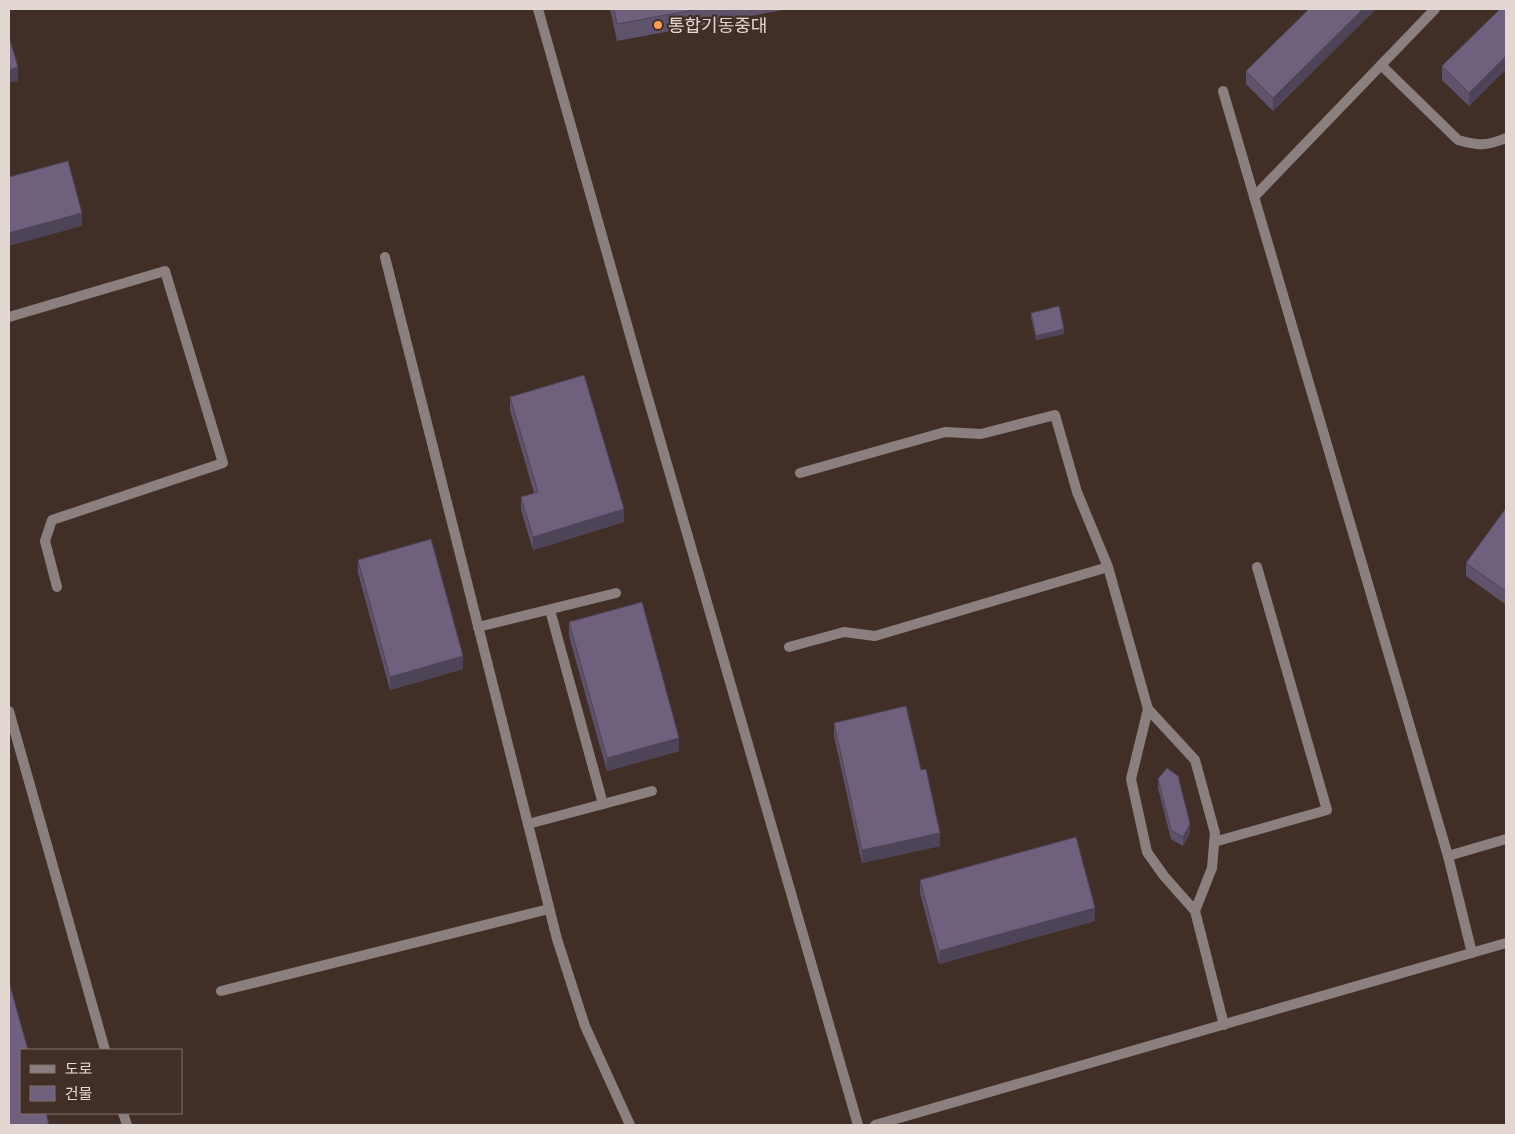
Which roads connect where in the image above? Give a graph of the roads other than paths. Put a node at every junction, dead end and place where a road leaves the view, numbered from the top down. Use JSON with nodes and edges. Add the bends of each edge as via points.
{"nodes":[{"id":1,"x":538,"y":9,"type":"edge"},
{"id":2,"x":1435,"y":9,"type":"edge"},
{"id":3,"x":1381,"y":65,"type":"junction"},
{"id":4,"x":1222,"y":92,"type":"dead end"},
{"id":5,"x":1506,"y":138,"type":"edge"},
{"id":6,"x":1254,"y":197,"type":"junction"},
{"id":7,"x":385,"y":257,"type":"dead end"},
{"id":8,"x":9,"y":317,"type":"edge"},
{"id":9,"x":800,"y":473,"type":"dead end"},
{"id":10,"x":1108,"y":567,"type":"junction"},
{"id":11,"x":1257,"y":567,"type":"dead end"},
{"id":12,"x":57,"y":587,"type":"dead end"},
{"id":13,"x":616,"y":594,"type":"dead end"},
{"id":14,"x":550,"y":610,"type":"junction"},
{"id":15,"x":478,"y":627,"type":"junction"},
{"id":16,"x":789,"y":647,"type":"dead end"},
{"id":17,"x":1148,"y":709,"type":"junction"},
{"id":18,"x":9,"y":711,"type":"edge"},
{"id":19,"x":652,"y":792,"type":"dead end"},
{"id":20,"x":603,"y":804,"type":"junction"},
{"id":21,"x":528,"y":824,"type":"junction"},
{"id":22,"x":1506,"y":839,"type":"edge"},
{"id":23,"x":1214,"y":842,"type":"junction"},
{"id":24,"x":1448,"y":856,"type":"junction"},
{"id":25,"x":549,"y":909,"type":"junction"},
{"id":26,"x":1194,"y":911,"type":"junction"},
{"id":27,"x":1506,"y":943,"type":"edge"},
{"id":28,"x":1472,"y":953,"type":"junction"},
{"id":29,"x":221,"y":992,"type":"dead end"},
{"id":30,"x":1224,"y":1024,"type":"junction"},
{"id":31,"x":105,"y":1049,"type":"edge"},
{"id":32,"x":630,"y":1125,"type":"edge"},
{"id":33,"x":858,"y":1125,"type":"edge"},
{"id":34,"x":875,"y":1125,"type":"edge"}],
"edges":[{"from":1,"to":33,"type":"street"},
{"from":2,"to":3,"type":"street"},
{"from":3,"to":5,"type":"street","via":[[1458,140],[1475,145],[1492,144]]},
{"from":3,"to":6,"type":"street"},
{"from":4,"to":6,"type":"street"},
{"from":6,"to":24,"type":"street"},
{"from":7,"to":15,"type":"street"},
{"from":8,"to":12,"type":"street","via":[[165,271],[223,463],[52,520],[45,541]]},
{"from":9,"to":10,"type":"street","via":[[944,432],[981,434],[1055,415],[1077,492]]},
{"from":10,"to":16,"type":"street","via":[[875,636],[844,632]]},
{"from":10,"to":17,"type":"street"},
{"from":11,"to":23,"type":"street","via":[[1326,810]]},
{"from":13,"to":14,"type":"street"},
{"from":14,"to":15,"type":"street"},
{"from":14,"to":20,"type":"street"},
{"from":15,"to":21,"type":"street"},
{"from":17,"to":23,"type":"street","via":[[1196,760],[1215,833]]},
{"from":17,"to":26,"type":"street","via":[[1131,779],[1147,852]]},
{"from":18,"to":31,"type":"street"},
{"from":19,"to":20,"type":"street"},
{"from":20,"to":21,"type":"street"},
{"from":21,"to":25,"type":"street"},
{"from":22,"to":24,"type":"street"},
{"from":23,"to":26,"type":"street","via":[[1212,868]]},
{"from":24,"to":28,"type":"street"},
{"from":25,"to":29,"type":"street"},
{"from":25,"to":32,"type":"street","via":[[585,1026]]},
{"from":26,"to":30,"type":"street"},
{"from":27,"to":28,"type":"street"},
{"from":28,"to":30,"type":"street"},
{"from":30,"to":34,"type":"street"}]}
